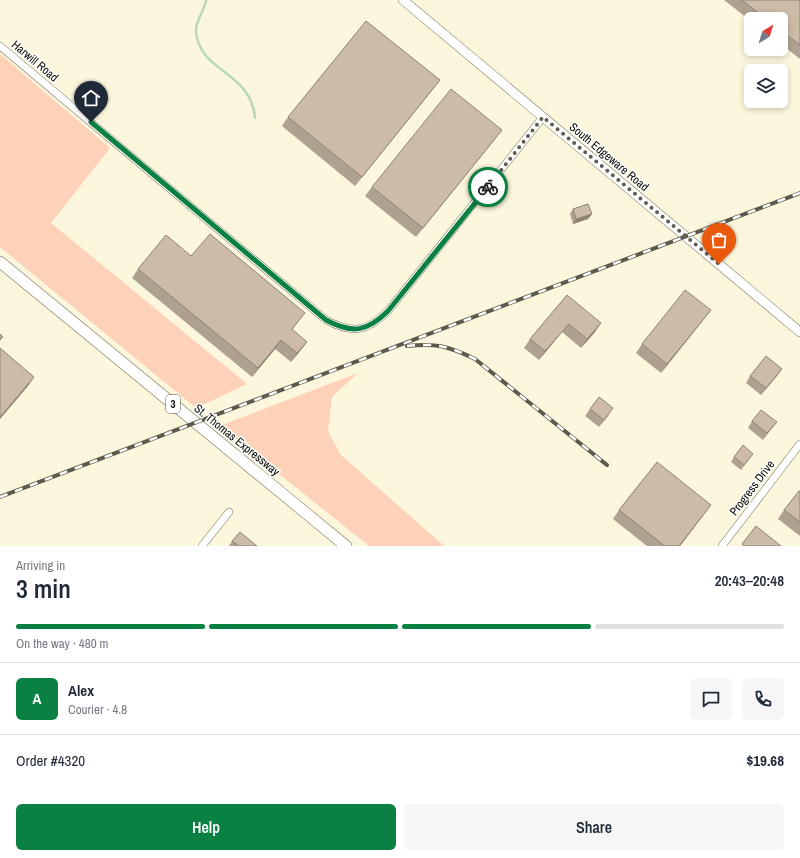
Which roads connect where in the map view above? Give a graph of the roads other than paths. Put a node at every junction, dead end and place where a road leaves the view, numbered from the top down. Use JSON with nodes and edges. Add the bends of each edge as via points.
{"nodes":[{"id":1,"x":403,"y":0,"type":"edge"},
{"id":2,"x":0,"y":46,"type":"edge"},
{"id":3,"x":543,"y":117,"type":"junction"},
{"id":4,"x":0,"y":262,"type":"edge"},
{"id":5,"x":800,"y":332,"type":"edge"},
{"id":6,"x":800,"y":444,"type":"edge"},
{"id":7,"x":230,"y":512,"type":"dead end"},
{"id":8,"x":202,"y":546,"type":"edge"},
{"id":9,"x":346,"y":546,"type":"edge"},
{"id":10,"x":722,"y":546,"type":"edge"}],
"edges":[{"from":1,"to":3,"type":"main road","name":"South Edgeware Road"},
{"from":2,"to":3,"type":"street","name":"Harwill Road","via":[[326,320],[350,329],[369,326],[388,311]]},
{"from":3,"to":5,"type":"main road","name":"South Edgeware Road"},
{"from":4,"to":9,"type":"highway","name":"St. Thomas Expressway","number":"3"},
{"from":6,"to":10,"type":"street","name":"Progress Drive"},
{"from":7,"to":8,"type":"street"}]}
